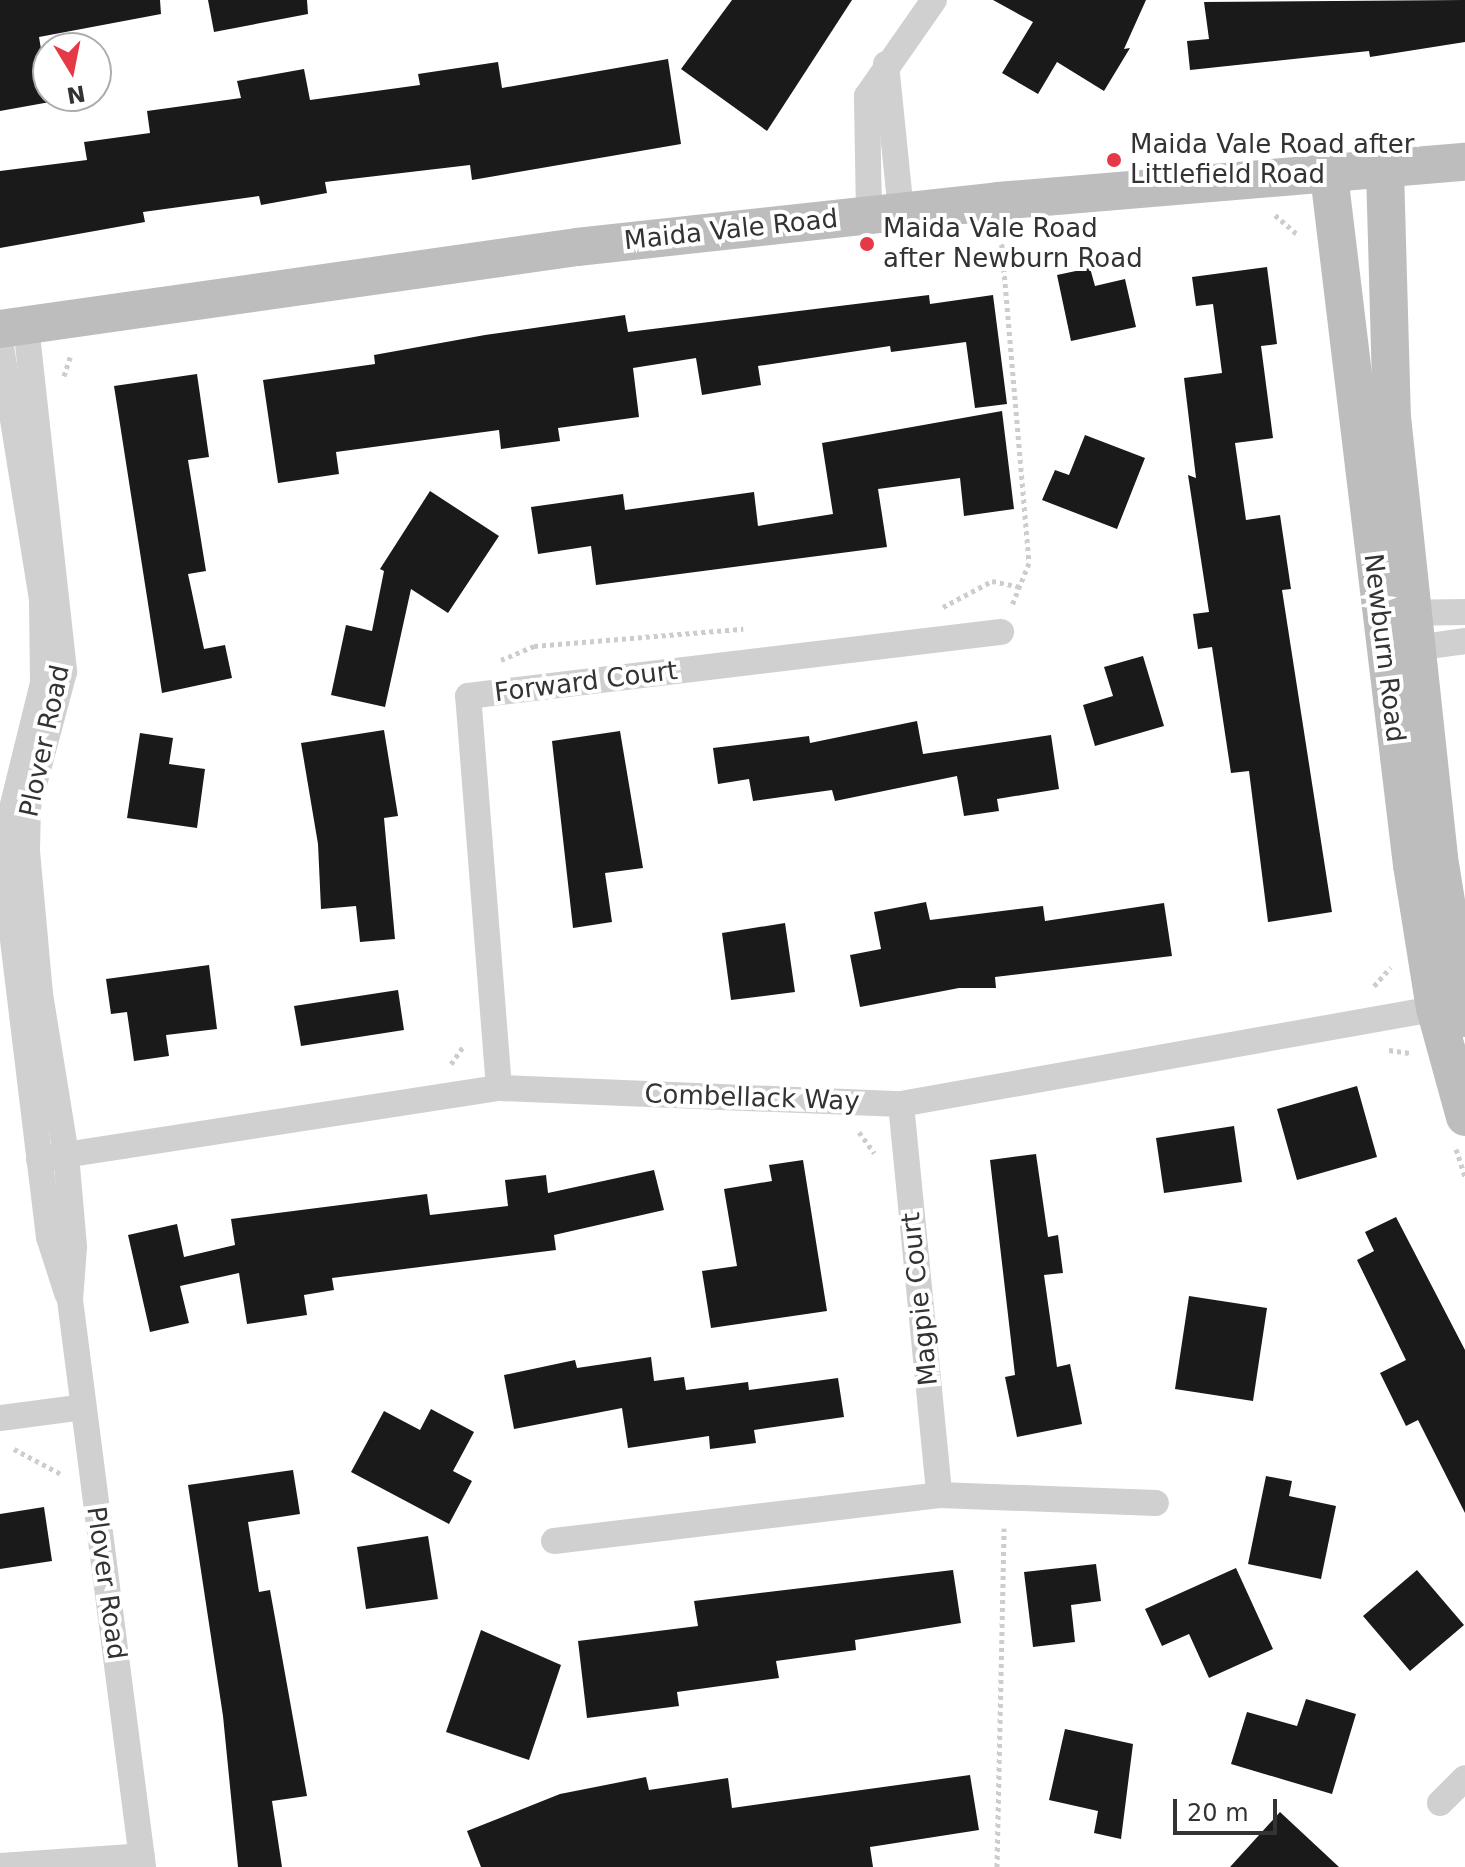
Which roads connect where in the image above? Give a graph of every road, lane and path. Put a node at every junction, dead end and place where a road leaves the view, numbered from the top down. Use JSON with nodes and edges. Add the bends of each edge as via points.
{"nodes":[{"id":1,"x":934,"y":0,"type":"edge"},
{"id":2,"x":1465,"y":162,"type":"edge"},
{"id":3,"x":1385,"y":170,"type":"junction"},
{"id":4,"x":1329,"y":175,"type":"junction"},
{"id":5,"x":998,"y":201,"type":"junction"},
{"id":6,"x":1263,"y":210,"type":"dead end"},
{"id":7,"x":885,"y":213,"type":"junction"},
{"id":8,"x":1303,"y":244,"type":"dead end"},
{"id":9,"x":9,"y":331,"type":"edge"},
{"id":10,"x":81,"y":348,"type":"dead end"},
{"id":11,"x":62,"y":384,"type":"dead end"},
{"id":12,"x":1020,"y":587,"type":"junction"},
{"id":13,"x":934,"y":611,"type":"dead end"},
{"id":14,"x":1465,"y":612,"type":"edge"},
{"id":15,"x":754,"y":628,"type":"dead end"},
{"id":16,"x":1001,"y":632,"type":"joint"},
{"id":17,"x":1397,"y":632,"type":"junction"},
{"id":18,"x":1465,"y":641,"type":"edge"},
{"id":19,"x":468,"y":696,"type":"junction"},
{"id":20,"x":1393,"y":958,"type":"dead end"},
{"id":21,"x":1366,"y":988,"type":"dead end"},
{"id":22,"x":1453,"y":1010,"type":"edge"},
{"id":23,"x":466,"y":1041,"type":"dead end"},
{"id":24,"x":1377,"y":1049,"type":"dead end"},
{"id":25,"x":1422,"y":1060,"type":"dead end"},
{"id":26,"x":499,"y":1088,"type":"junction"},
{"id":27,"x":425,"y":1100,"type":"junction"},
{"id":28,"x":901,"y":1104,"type":"junction"},
{"id":29,"x":1458,"y":1124,"type":"edge"},
{"id":30,"x":851,"y":1126,"type":"dead end"},
{"id":31,"x":66,"y":1155,"type":"junction"},
{"id":32,"x":39,"y":1159,"type":"junction"},
{"id":33,"x":907,"y":1170,"type":"junction"},
{"id":34,"x":1465,"y":1177,"type":"edge"},
{"id":35,"x":70,"y":1300,"type":"junction"},
{"id":36,"x":83,"y":1407,"type":"junction"},
{"id":37,"x":0,"y":1418,"type":"edge"},
{"id":38,"x":939,"y":1495,"type":"junction"},
{"id":39,"x":1005,"y":1497,"type":"junction"},
{"id":40,"x":1156,"y":1503,"type":"dead end"},
{"id":41,"x":554,"y":1541,"type":"dead end"},
{"id":42,"x":1465,"y":1778,"type":"edge"},
{"id":43,"x":1440,"y":1803,"type":"dead end"},
{"id":44,"x":143,"y":1862,"type":"edge"},
{"id":45,"x":0,"y":1866,"type":"edge"},
{"id":46,"x":997,"y":1867,"type":"edge"}],
"edges":[{"from":1,"to":7,"type":"street","via":[[867,96]]},
{"from":2,"to":3,"type":"main road","name":"Maida Vale Road"},
{"from":3,"to":4,"type":"main road","name":"Maida Vale Road"},
{"from":3,"to":17,"type":"main road","name":"Newburn Road"},
{"from":4,"to":5,"type":"main road","name":"Maida Vale Road"},
{"from":4,"to":17,"type":"main road","name":"Newburn Road"},
{"from":5,"to":7,"type":"main road","name":"Maida Vale Road"},
{"from":5,"to":12,"type":"path","via":[[1029,563]]},
{"from":6,"to":8,"type":"path"},
{"from":7,"to":9,"type":"main road","name":"Maida Vale Road","via":[[577,247]]},
{"from":9,"to":31,"type":"street","name":"Plover Road","via":[[57,564],[64,672],[28,806],[27,851],[40,994]]},
{"from":9,"to":32,"type":"street","name":"Plover Road","via":[[42,600],[43,683],[2,849]]},
{"from":10,"to":11,"type":"path","via":[[72,353]]},
{"from":12,"to":13,"type":"path","via":[[992,581]]},
{"from":12,"to":16,"type":"path"},
{"from":14,"to":17,"type":"street"},
{"from":15,"to":19,"type":"path","via":[[534,646],[507,655]]},
{"from":16,"to":19,"type":"street","name":"Forward Court"},
{"from":17,"to":18,"type":"street"},
{"from":17,"to":22,"type":"main road","name":"Newburn Road"},
{"from":19,"to":26,"type":"street","name":"Forward Court"},
{"from":20,"to":21,"type":"path","via":[[1391,971]]},
{"from":22,"to":28,"type":"street","name":"Combellack Way"},
{"from":22,"to":29,"type":"main road","name":"Newburn Road"},
{"from":23,"to":27,"type":"path","via":[[458,1059],[423,1077]]},
{"from":24,"to":25,"type":"path","via":[[1406,1051]]},
{"from":26,"to":27,"type":"street","name":"Combellack Way"},
{"from":26,"to":28,"type":"street","name":"Combellack Way"},
{"from":27,"to":31,"type":"street","name":"Combellack Way"},
{"from":28,"to":33,"type":"street","name":"Magpie Court"},
{"from":29,"to":34,"type":"path"},
{"from":30,"to":33,"type":"path","via":[[873,1151],[879,1173]]},
{"from":31,"to":32,"type":"street","name":"Combellack Way"},
{"from":31,"to":35,"type":"street","name":"Plover Road","via":[[74,1247]]},
{"from":32,"to":35,"type":"street","name":"Plover Road","via":[[51,1255]]},
{"from":33,"to":38,"type":"street","name":"Magpie Court"},
{"from":35,"to":36,"type":"street","name":"Plover Road"},
{"from":36,"to":37,"type":"street"},
{"from":36,"to":44,"type":"street","name":"Plover Road"},
{"from":38,"to":39,"type":"street"},
{"from":38,"to":41,"type":"street"},
{"from":39,"to":40,"type":"street"},
{"from":39,"to":46,"type":"path"},
{"from":42,"to":43,"type":"street"},
{"from":44,"to":45,"type":"street"}]}
